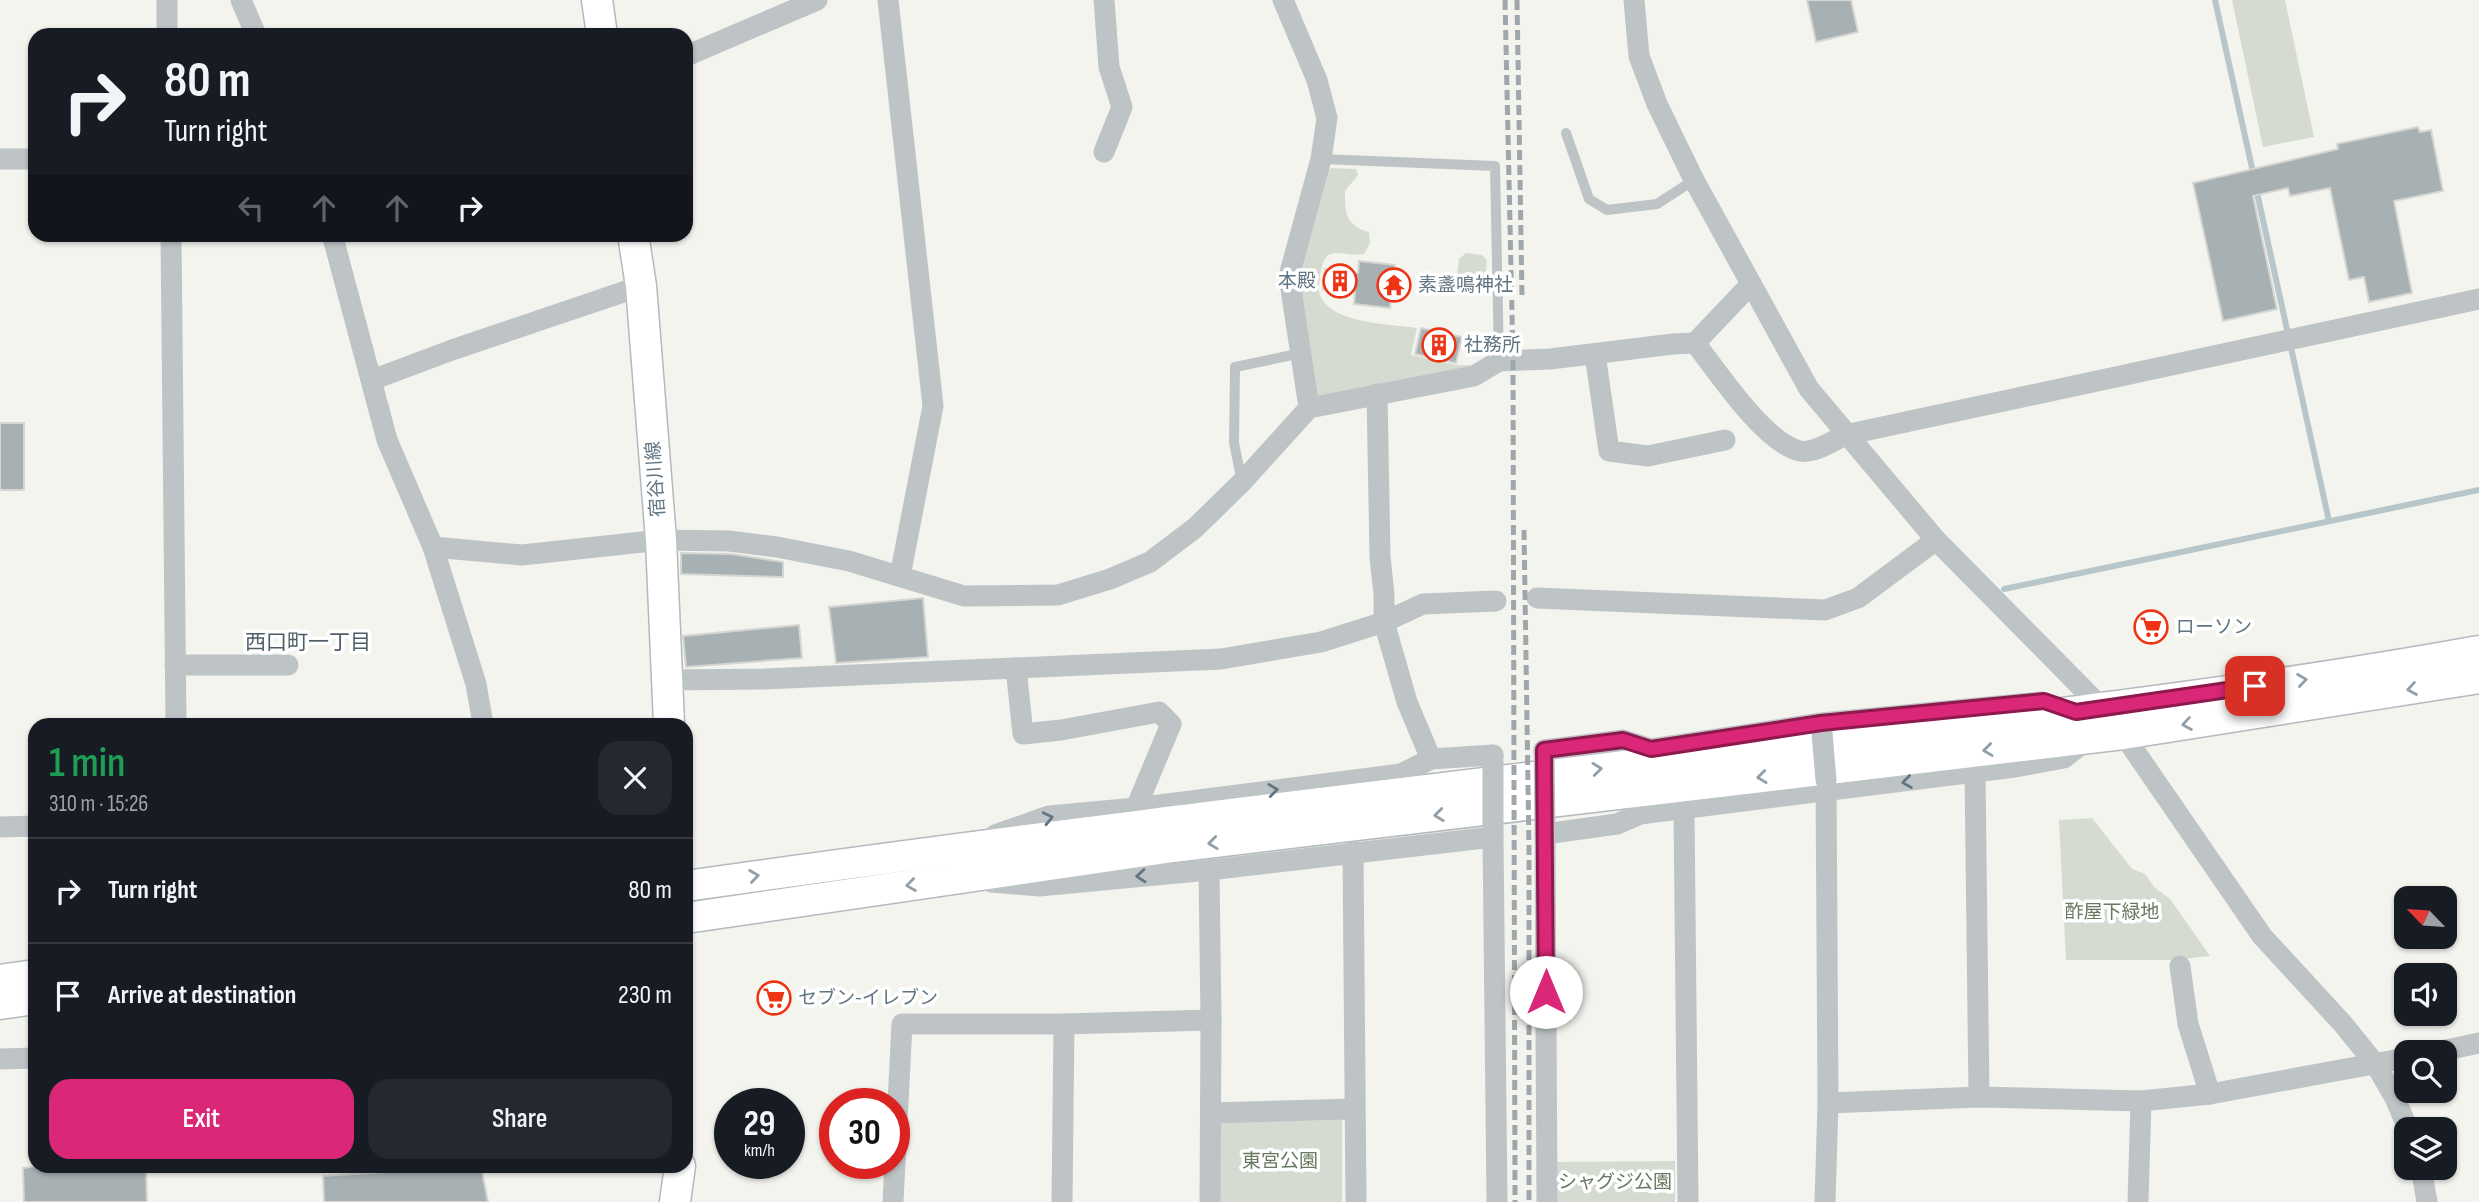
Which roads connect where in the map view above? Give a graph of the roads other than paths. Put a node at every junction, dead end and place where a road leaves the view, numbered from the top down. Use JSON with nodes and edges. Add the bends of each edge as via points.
{"nodes":[{"id":1,"x":167,"y":0,"type":"edge"},
{"id":2,"x":241,"y":0,"type":"edge"},
{"id":3,"x":597,"y":0,"type":"edge"},
{"id":4,"x":817,"y":0,"type":"edge"},
{"id":5,"x":888,"y":0,"type":"edge"},
{"id":6,"x":1104,"y":0,"type":"edge"},
{"id":7,"x":1283,"y":0,"type":"edge"},
{"id":8,"x":1634,"y":0,"type":"edge"},
{"id":9,"x":167,"y":28,"type":"edge"},
{"id":10,"x":253,"y":28,"type":"edge"},
{"id":11,"x":601,"y":28,"type":"edge"},
{"id":12,"x":693,"y":53,"type":"edge"},
{"id":13,"x":1566,"y":133,"type":"dead end"},
{"id":14,"x":1104,"y":152,"type":"dead end"},
{"id":15,"x":0,"y":159,"type":"edge"},
{"id":16,"x":28,"y":159,"type":"edge"},
{"id":17,"x":1321,"y":159,"type":"junction"},
{"id":18,"x":1694,"y":180,"type":"junction"},
{"id":19,"x":171,"y":242,"type":"edge"},
{"id":20,"x":334,"y":242,"type":"edge"},
{"id":21,"x":634,"y":242,"type":"edge"},
{"id":22,"x":1751,"y":284,"type":"junction"},
{"id":23,"x":641,"y":286,"type":"junction"},
{"id":24,"x":2479,"y":299,"type":"edge"},
{"id":25,"x":1695,"y":343,"type":"junction"},
{"id":26,"x":1302,"y":353,"type":"junction"},
{"id":27,"x":1595,"y":354,"type":"junction"},
{"id":28,"x":1499,"y":361,"type":"junction"},
{"id":29,"x":372,"y":380,"type":"junction"},
{"id":30,"x":1377,"y":394,"type":"junction"},
{"id":31,"x":1309,"y":408,"type":"junction"},
{"id":32,"x":1845,"y":435,"type":"junction"},
{"id":33,"x":1725,"y":440,"type":"dead end"},
{"id":34,"x":1242,"y":482,"type":"junction"},
{"id":35,"x":661,"y":540,"type":"junction"},
{"id":36,"x":1936,"y":540,"type":"junction"},
{"id":37,"x":433,"y":547,"type":"junction"},
{"id":38,"x":900,"y":576,"type":"junction"},
{"id":39,"x":1537,"y":598,"type":"dead end"},
{"id":40,"x":1496,"y":601,"type":"dead end"},
{"id":41,"x":1384,"y":622,"type":"junction"},
{"id":42,"x":2479,"y":651,"type":"edge"},
{"id":43,"x":175,"y":665,"type":"junction"},
{"id":44,"x":288,"y":665,"type":"dead end"},
{"id":45,"x":1016,"y":668,"type":"junction"},
{"id":46,"x":2479,"y":678,"type":"edge"},
{"id":47,"x":667,"y":680,"type":"junction"},
{"id":48,"x":2089,"y":710,"type":"junction"},
{"id":49,"x":176,"y":718,"type":"edge"},
{"id":50,"x":482,"y":718,"type":"edge"},
{"id":51,"x":669,"y":718,"type":"edge"},
{"id":52,"x":1821,"y":728,"type":"junction"},
{"id":53,"x":2123,"y":734,"type":"junction"},
{"id":54,"x":2089,"y":738,"type":"junction"},
{"id":55,"x":1431,"y":759,"type":"junction"},
{"id":56,"x":1975,"y":773,"type":"junction"},
{"id":57,"x":1827,"y":786,"type":"junction"},
{"id":58,"x":1136,"y":808,"type":"junction"},
{"id":59,"x":1684,"y":809,"type":"junction"},
{"id":60,"x":28,"y":826,"type":"edge"},
{"id":61,"x":0,"y":827,"type":"edge"},
{"id":62,"x":1545,"y":834,"type":"junction"},
{"id":63,"x":1493,"y":838,"type":"junction"},
{"id":64,"x":960,"y":847,"type":"junction"},
{"id":65,"x":1353,"y":852,"type":"junction"},
{"id":66,"x":1209,"y":870,"type":"junction"},
{"id":67,"x":958,"y":879,"type":"junction"},
{"id":68,"x":693,"y":885,"type":"edge"},
{"id":69,"x":693,"y":917,"type":"edge"},
{"id":70,"x":2180,"y":966,"type":"dead end"},
{"id":71,"x":28,"y":976,"type":"edge"},
{"id":72,"x":0,"y":980,"type":"edge"},
{"id":73,"x":28,"y":1000,"type":"edge"},
{"id":74,"x":0,"y":1004,"type":"edge"},
{"id":75,"x":1211,"y":1020,"type":"junction"},
{"id":76,"x":1064,"y":1024,"type":"junction"},
{"id":77,"x":2479,"y":1043,"type":"edge"},
{"id":78,"x":2457,"y":1048,"type":"edge"},
{"id":79,"x":28,"y":1058,"type":"edge"},
{"id":80,"x":0,"y":1059,"type":"edge"},
{"id":81,"x":2394,"y":1061,"type":"edge"},
{"id":82,"x":2376,"y":1065,"type":"junction"},
{"id":83,"x":2210,"y":1094,"type":"junction"},
{"id":84,"x":1979,"y":1097,"type":"junction"},
{"id":85,"x":2141,"y":1101,"type":"junction"},
{"id":86,"x":1828,"y":1102,"type":"junction"},
{"id":87,"x":1354,"y":1109,"type":"junction"},
{"id":88,"x":1211,"y":1113,"type":"junction"},
{"id":89,"x":2403,"y":1117,"type":"edge"},
{"id":90,"x":679,"y":1173,"type":"edge"},
{"id":91,"x":2423,"y":1180,"type":"edge"},
{"id":92,"x":675,"y":1202,"type":"edge"},
{"id":93,"x":893,"y":1202,"type":"edge"},
{"id":94,"x":1062,"y":1202,"type":"edge"},
{"id":95,"x":1210,"y":1202,"type":"edge"},
{"id":96,"x":1356,"y":1202,"type":"edge"},
{"id":97,"x":1497,"y":1202,"type":"edge"},
{"id":98,"x":1547,"y":1202,"type":"edge"},
{"id":99,"x":1688,"y":1202,"type":"edge"},
{"id":100,"x":1825,"y":1202,"type":"edge"},
{"id":101,"x":2138,"y":1202,"type":"edge"},
{"id":102,"x":2427,"y":1202,"type":"edge"}],
"edges":[{"from":1,"to":9,"type":"street"},
{"from":2,"to":10,"type":"street"},
{"from":3,"to":11,"type":"street"},
{"from":4,"to":12,"type":"street"},
{"from":5,"to":38,"type":"street","via":[[933,406]]},
{"from":6,"to":14,"type":"street","via":[[1109,67],[1122,107]]},
{"from":7,"to":17,"type":"street","via":[[1324,100],[1327,118]]},
{"from":8,"to":18,"type":"street","via":[[1639,56]]},
{"from":13,"to":18,"type":"lane","via":[[1589,199],[1607,210],[1657,204]]},
{"from":15,"to":16,"type":"street"},
{"from":17,"to":26,"type":"street","via":[[1289,276]]},
{"from":17,"to":28,"type":"lane","via":[[1495,166]]},
{"from":18,"to":22,"type":"street"},
{"from":19,"to":43,"type":"street"},
{"from":20,"to":29,"type":"street"},
{"from":21,"to":23,"type":"street","name":"宿谷川線"},
{"from":22,"to":25,"type":"street"},
{"from":22,"to":32,"type":"street","via":[[1809,390]]},
{"from":23,"to":29,"type":"street"},
{"from":23,"to":35,"type":"street","name":"宿谷川線"},
{"from":24,"to":32,"type":"street"},
{"from":25,"to":27,"type":"street"},
{"from":25,"to":32,"type":"street","via":[[1759,424],[1783,443],[1808,451]]},
{"from":26,"to":31,"type":"street"},
{"from":26,"to":34,"type":"lane","via":[[1236,367],[1234,443]]},
{"from":27,"to":28,"type":"street"},
{"from":27,"to":33,"type":"street","via":[[1609,451],[1648,456]]},
{"from":28,"to":30,"type":"street","via":[[1474,376]]},
{"from":29,"to":37,"type":"street","via":[[387,440]]},
{"from":30,"to":31,"type":"street"},
{"from":30,"to":41,"type":"street"},
{"from":31,"to":34,"type":"street"},
{"from":32,"to":36,"type":"street"},
{"from":34,"to":38,"type":"street","via":[[1195,528],[1150,562],[1058,595],[964,596]]},
{"from":35,"to":37,"type":"street","via":[[522,555]]},
{"from":35,"to":38,"type":"street","via":[[777,547]]},
{"from":35,"to":47,"type":"street","name":"宿谷川線"},
{"from":36,"to":39,"type":"street","via":[[1858,598],[1825,610]]},
{"from":36,"to":48,"type":"street"},
{"from":37,"to":50,"type":"street","via":[[477,684]]},
{"from":40,"to":41,"type":"street","via":[[1423,604]]},
{"from":41,"to":45,"type":"street","via":[[1321,642],[1221,659]]},
{"from":41,"to":55,"type":"street","via":[[1406,702]]},
{"from":48,"to":42,"type":"street","one_way":true},
{"from":43,"to":44,"type":"street"},
{"from":43,"to":49,"type":"street"},
{"from":45,"to":47,"type":"street"},
{"from":45,"to":58,"type":"street","via":[[1023,734],[1159,712],[1171,724]]},
{"from":46,"to":53,"type":"street","one_way":true},
{"from":47,"to":51,"type":"street","name":"宿谷川線"},
{"from":48,"to":52,"type":"street","via":[[2044,701]]},
{"from":48,"to":53,"type":"street"},
{"from":64,"to":48,"type":"street","one_way":true},
{"from":52,"to":57,"type":"street","bridge":true},
{"from":52,"to":62,"type":"street","bridge":true,"via":[[1651,749],[1623,740],[1544,750]]},
{"from":53,"to":54,"type":"street"},
{"from":53,"to":82,"type":"street","via":[[2262,936]]},
{"from":54,"to":56,"type":"street","via":[[2064,758]]},
{"from":54,"to":67,"type":"street","one_way":true,"via":[[1186,846]]},
{"from":58,"to":55,"type":"street","one_way":true,"via":[[1401,774]]},
{"from":55,"to":63,"type":"street","bridge":true,"via":[[1493,755]]},
{"from":56,"to":57,"type":"street","one_way":true},
{"from":56,"to":84,"type":"street"},
{"from":57,"to":59,"type":"street"},
{"from":57,"to":86,"type":"street"},
{"from":64,"to":58,"type":"street","one_way":true,"via":[[1049,816]]},
{"from":59,"to":62,"type":"street"},
{"from":59,"to":99,"type":"street"},
{"from":60,"to":61,"type":"street"},
{"from":62,"to":98,"type":"street"},
{"from":63,"to":65,"type":"street"},
{"from":63,"to":97,"type":"street"},
{"from":68,"to":64,"type":"street","one_way":true},
{"from":65,"to":66,"type":"street"},
{"from":65,"to":87,"type":"street"},
{"from":66,"to":67,"type":"street","one_way":true,"via":[[1039,886]]},
{"from":66,"to":75,"type":"street"},
{"from":67,"to":69,"type":"street","one_way":true},
{"from":70,"to":83,"type":"street","via":[[2188,1024]]},
{"from":71,"to":72,"type":"street"},
{"from":73,"to":74,"type":"street"},
{"from":75,"to":76,"type":"street"},
{"from":75,"to":88,"type":"street"},
{"from":76,"to":93,"type":"street","via":[[902,1024]]},
{"from":76,"to":94,"type":"street"},
{"from":77,"to":78,"type":"street"},
{"from":79,"to":80,"type":"street"},
{"from":81,"to":82,"type":"street"},
{"from":82,"to":83,"type":"street"},
{"from":82,"to":89,"type":"street"},
{"from":83,"to":85,"type":"street"},
{"from":84,"to":85,"type":"street"},
{"from":84,"to":86,"type":"street"},
{"from":85,"to":101,"type":"street"},
{"from":86,"to":100,"type":"street"},
{"from":87,"to":88,"type":"street"},
{"from":87,"to":96,"type":"street"},
{"from":88,"to":95,"type":"street"},
{"from":90,"to":92,"type":"street"},
{"from":91,"to":102,"type":"street"}]}
